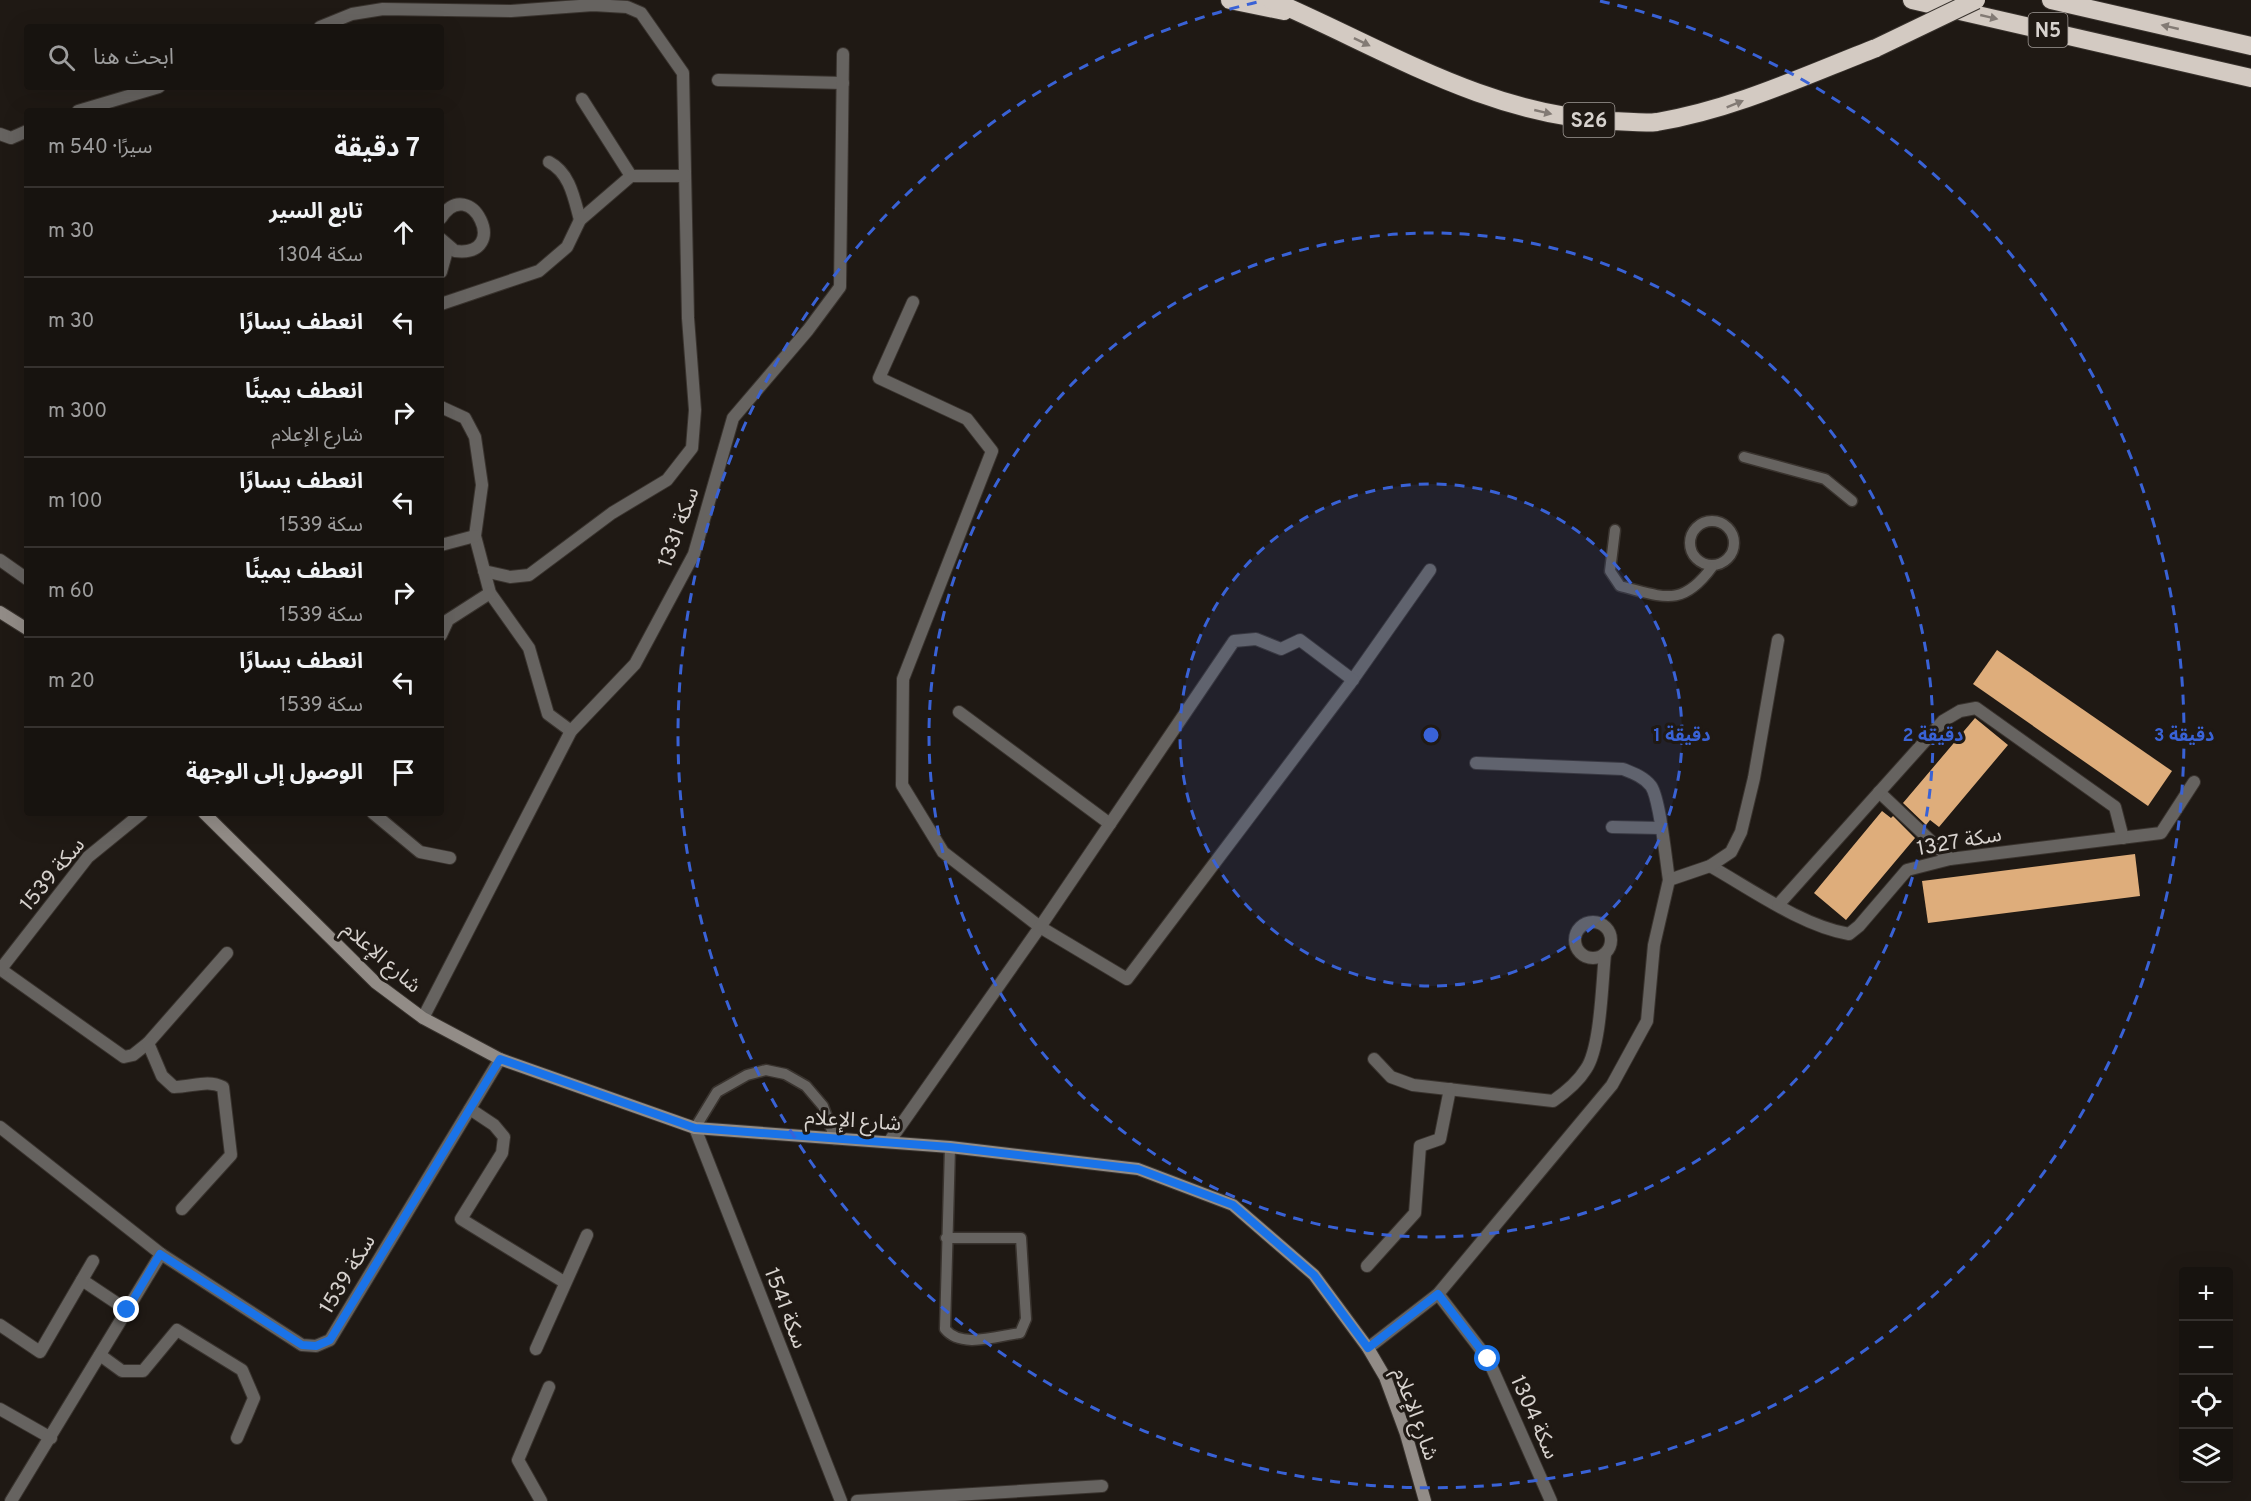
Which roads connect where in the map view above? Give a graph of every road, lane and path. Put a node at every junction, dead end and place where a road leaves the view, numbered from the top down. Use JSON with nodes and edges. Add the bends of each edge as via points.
{"nodes":[{"id":1,"x":1230,"y":0,"type":"edge"},
{"id":2,"x":1270,"y":0,"type":"edge"},
{"id":3,"x":1912,"y":0,"type":"edge"},
{"id":4,"x":1976,"y":0,"type":"edge"},
{"id":5,"x":2051,"y":0,"type":"edge"},
{"id":6,"x":1309,"y":16,"type":"junction"},
{"id":7,"x":327,"y":24,"type":"edge"},
{"id":8,"x":2251,"y":45,"type":"edge"},
{"id":9,"x":843,"y":54,"type":"dead end"},
{"id":10,"x":2251,"y":78,"type":"edge"},
{"id":11,"x":718,"y":80,"type":"dead end"},
{"id":12,"x":843,"y":83,"type":"junction"},
{"id":13,"x":149,"y":90,"type":"edge"},
{"id":14,"x":582,"y":99,"type":"dead end"},
{"id":15,"x":88,"y":108,"type":"edge"},
{"id":16,"x":24,"y":132,"type":"edge"},
{"id":17,"x":0,"y":134,"type":"edge"},
{"id":18,"x":549,"y":162,"type":"dead end"},
{"id":19,"x":631,"y":176,"type":"junction"},
{"id":20,"x":685,"y":176,"type":"junction"},
{"id":21,"x":444,"y":215,"type":"edge"},
{"id":22,"x":580,"y":220,"type":"junction"},
{"id":23,"x":444,"y":243,"type":"edge"},
{"id":24,"x":913,"y":302,"type":"dead end"},
{"id":25,"x":444,"y":303,"type":"edge"},
{"id":26,"x":444,"y":408,"type":"edge"},
{"id":27,"x":1744,"y":457,"type":"dead end"},
{"id":28,"x":1852,"y":501,"type":"dead end"},
{"id":29,"x":1614,"y":530,"type":"dead end"},
{"id":30,"x":476,"y":536,"type":"junction"},
{"id":31,"x":444,"y":544,"type":"edge"},
{"id":32,"x":0,"y":560,"type":"edge"},
{"id":33,"x":1712,"y":567,"type":"junction"},
{"id":34,"x":1430,"y":570,"type":"dead end"},
{"id":35,"x":484,"y":571,"type":"junction"},
{"id":36,"x":24,"y":577,"type":"edge"},
{"id":37,"x":490,"y":593,"type":"junction"},
{"id":38,"x":0,"y":612,"type":"edge"},
{"id":39,"x":24,"y":627,"type":"edge"},
{"id":40,"x":444,"y":629,"type":"edge"},
{"id":41,"x":1778,"y":640,"type":"dead end"},
{"id":42,"x":1353,"y":680,"type":"junction"},
{"id":43,"x":959,"y":712,"type":"dead end"},
{"id":44,"x":572,"y":731,"type":"junction"},
{"id":45,"x":1476,"y":763,"type":"dead end"},
{"id":46,"x":2194,"y":782,"type":"dead end"},
{"id":47,"x":1879,"y":792,"type":"junction"},
{"id":48,"x":138,"y":816,"type":"edge"},
{"id":49,"x":207,"y":816,"type":"edge"},
{"id":50,"x":377,"y":816,"type":"edge"},
{"id":51,"x":1110,"y":824,"type":"junction"},
{"id":52,"x":1612,"y":827,"type":"dead end"},
{"id":53,"x":1660,"y":828,"type":"junction"},
{"id":54,"x":2123,"y":837,"type":"junction"},
{"id":55,"x":450,"y":858,"type":"dead end"},
{"id":56,"x":1950,"y":859,"type":"junction"},
{"id":57,"x":1710,"y":866,"type":"junction"},
{"id":58,"x":1669,"y":880,"type":"junction"},
{"id":59,"x":1778,"y":904,"type":"junction"},
{"id":60,"x":1040,"y":927,"type":"junction"},
{"id":61,"x":227,"y":953,"type":"dead end"},
{"id":62,"x":1605,"y":954,"type":"dead end"},
{"id":63,"x":0,"y":970,"type":"edge"},
{"id":64,"x":423,"y":1018,"type":"junction"},
{"id":65,"x":148,"y":1043,"type":"junction"},
{"id":66,"x":500,"y":1059,"type":"junction"},
{"id":67,"x":1374,"y":1059,"type":"dead end"},
{"id":68,"x":1450,"y":1089,"type":"junction"},
{"id":69,"x":470,"y":1109,"type":"junction"},
{"id":70,"x":0,"y":1127,"type":"edge"},
{"id":71,"x":695,"y":1128,"type":"junction"},
{"id":72,"x":835,"y":1139,"type":"junction"},
{"id":73,"x":889,"y":1142,"type":"junction"},
{"id":74,"x":950,"y":1147,"type":"junction"},
{"id":75,"x":182,"y":1209,"type":"dead end"},
{"id":76,"x":587,"y":1235,"type":"dead end"},
{"id":77,"x":946,"y":1238,"type":"junction"},
{"id":78,"x":160,"y":1254,"type":"junction"},
{"id":79,"x":93,"y":1261,"type":"dead end"},
{"id":80,"x":1367,"y":1266,"type":"dead end"},
{"id":81,"x":82,"y":1280,"type":"junction"},
{"id":82,"x":564,"y":1282,"type":"junction"},
{"id":83,"x":1438,"y":1294,"type":"junction"},
{"id":84,"x":127,"y":1310,"type":"junction"},
{"id":85,"x":0,"y":1324,"type":"edge"},
{"id":86,"x":1368,"y":1348,"type":"junction"},
{"id":87,"x":536,"y":1349,"type":"dead end"},
{"id":88,"x":100,"y":1355,"type":"junction"},
{"id":89,"x":549,"y":1387,"type":"dead end"},
{"id":90,"x":0,"y":1409,"type":"edge"},
{"id":91,"x":51,"y":1438,"type":"junction"},
{"id":92,"x":237,"y":1438,"type":"dead end"},
{"id":93,"x":1102,"y":1486,"type":"dead end"},
{"id":94,"x":11,"y":1501,"type":"edge"},
{"id":95,"x":541,"y":1501,"type":"edge"},
{"id":96,"x":841,"y":1501,"type":"edge"},
{"id":97,"x":857,"y":1501,"type":"edge"},
{"id":98,"x":1425,"y":1501,"type":"edge"},
{"id":99,"x":1551,"y":1501,"type":"edge"}],
"edges":[{"from":1,"to":6,"type":"highway"},
{"from":2,"to":6,"type":"highway","number":"S26"},
{"from":3,"to":10,"type":"highway","number":"N5","one_way":true},
{"from":6,"to":4,"type":"highway","number":"S26","one_way":true,"bridge":true,"via":[[1406,64],[1491,99],[1574,119],[1654,123],[1725,108],[1876,48]]},
{"from":8,"to":5,"type":"highway","number":"N5","one_way":true},
{"from":7,"to":20,"type":"street","via":[[352,14],[383,9],[627,7],[641,13],[683,73]]},
{"from":9,"to":12,"type":"street","name":"سكة 1331"},
{"from":11,"to":12,"type":"street"},
{"from":12,"to":44,"type":"street","name":"سكة 1331","via":[[840,287],[733,418],[694,554],[635,664]]},
{"from":13,"to":15,"type":"street"},
{"from":14,"to":19,"type":"street"},
{"from":16,"to":17,"type":"street","via":[[11,138]]},
{"from":18,"to":22,"type":"street","via":[[561,168]]},
{"from":19,"to":20,"type":"street"},
{"from":19,"to":22,"type":"street"},
{"from":20,"to":35,"type":"street","via":[[688,318],[695,410],[692,448],[667,480],[612,513],[529,575],[510,577]]},
{"from":21,"to":23,"type":"street","via":[[449,209],[464,206],[477,212],[484,233],[476,246],[462,252]]},
{"from":22,"to":25,"type":"street","via":[[567,247],[539,271]]},
{"from":24,"to":60,"type":"street","via":[[879,378],[967,419],[992,451],[903,680],[902,785],[943,852]]},
{"from":26,"to":30,"type":"street","via":[[465,418],[475,437],[482,485]]},
{"from":27,"to":28,"type":"lane","via":[[1825,479]]},
{"from":29,"to":33,"type":"lane","via":[[1610,572],[1620,586],[1666,597],[1683,594],[1699,586]]},
{"from":30,"to":31,"type":"street"},
{"from":30,"to":35,"type":"street"},
{"from":32,"to":36,"type":"street"},
{"from":33,"to":33,"type":"lane","via":[[1728,560],[1734,543],[1728,526],[1712,519],[1696,526],[1690,543],[1696,560]]},
{"from":34,"to":42,"type":"street"},
{"from":35,"to":37,"type":"street"},
{"from":37,"to":40,"type":"street","via":[[448,620]]},
{"from":37,"to":44,"type":"street","via":[[529,648],[548,714]]},
{"from":38,"to":39,"type":"main road"},
{"from":41,"to":57,"type":"street","via":[[1741,832],[1731,852]]},
{"from":42,"to":51,"type":"street","via":[[1300,640],[1281,649],[1256,639],[1234,641]]},
{"from":42,"to":60,"type":"street","via":[[1127,979]]},
{"from":43,"to":51,"type":"street"},
{"from":44,"to":64,"type":"street","name":"سكة 1331"},
{"from":45,"to":53,"type":"street","via":[[1623,769],[1639,775],[1651,786]]},
{"from":46,"to":54,"type":"street","name":"سكة 1327","via":[[2161,833]]},
{"from":47,"to":54,"type":"street","via":[[1943,721],[1959,711],[1976,708],[2115,807]]},
{"from":47,"to":56,"type":"street"},
{"from":47,"to":59,"type":"street"},
{"from":48,"to":63,"type":"street","name":"سكة 1539","via":[[88,857]]},
{"from":49,"to":64,"type":"main road","name":"شارع الإعلام","via":[[376,983]]},
{"from":50,"to":55,"type":"street","via":[[420,852]]},
{"from":51,"to":60,"type":"street"},
{"from":52,"to":53,"type":"street"},
{"from":53,"to":58,"type":"street"},
{"from":54,"to":56,"type":"street","name":"سكة 1327"},
{"from":56,"to":59,"type":"street","name":"سكة 1327","via":[[1907,870],[1849,934],[1832,931]]},
{"from":57,"to":58,"type":"street"},
{"from":57,"to":59,"type":"street","name":"سكة 1327"},
{"from":58,"to":83,"type":"street","via":[[1654,945],[1647,1021],[1612,1085]]},
{"from":60,"to":73,"type":"street"},
{"from":61,"to":65,"type":"street","name":"سكة 1539"},
{"from":62,"to":68,"type":"street","via":[[1594,1052],[1587,1068],[1568,1090],[1553,1101]]},
{"from":63,"to":65,"type":"street","name":"سكة 1539","via":[[114,1053],[133,1055]]},
{"from":64,"to":66,"type":"main road","name":"شارع الإعلام"},
{"from":65,"to":75,"type":"street","via":[[162,1076],[174,1087],[211,1081],[223,1087],[231,1155]]},
{"from":66,"to":69,"type":"street","name":"سكة 1539"},
{"from":66,"to":71,"type":"main road","name":"شارع الإعلام"},
{"from":67,"to":68,"type":"street","via":[[1391,1077],[1413,1085]]},
{"from":68,"to":80,"type":"street","via":[[1440,1139],[1420,1146],[1415,1213]]},
{"from":69,"to":78,"type":"street","name":"سكة 1539","via":[[330,1340],[316,1346],[302,1345]]},
{"from":69,"to":82,"type":"street","via":[[504,1137],[502,1153],[461,1219]]},
{"from":70,"to":78,"type":"street","name":"سكة 1539"},
{"from":71,"to":72,"type":"main road","name":"شارع الإعلام"},
{"from":71,"to":72,"type":"lane","via":[[717,1092],[747,1075],[766,1070],[785,1074],[806,1086],[823,1106]]},
{"from":71,"to":96,"type":"street","name":"سكة 1541"},
{"from":72,"to":73,"type":"main road","name":"شارع الإعلام"},
{"from":73,"to":74,"type":"main road","name":"شارع الإعلام"},
{"from":74,"to":77,"type":"lane"},
{"from":74,"to":86,"type":"main road","name":"شارع الإعلام","via":[[1138,1169],[1233,1205],[1314,1275]]},
{"from":76,"to":82,"type":"street"},
{"from":77,"to":77,"type":"lane","via":[[945,1329],[951,1337],[964,1340],[1020,1333],[1026,1318],[1021,1238]]},
{"from":78,"to":84,"type":"street"},
{"from":79,"to":81,"type":"street"},
{"from":81,"to":84,"type":"street"},
{"from":81,"to":85,"type":"street","via":[[40,1352]]},
{"from":82,"to":87,"type":"street"},
{"from":83,"to":86,"type":"street"},
{"from":83,"to":99,"type":"street","name":"سكة 1304","via":[[1488,1359]]},
{"from":84,"to":88,"type":"street"},
{"from":86,"to":98,"type":"main road","name":"شارع الإعلام","via":[[1385,1377]]},
{"from":88,"to":91,"type":"street"},
{"from":88,"to":92,"type":"street","via":[[122,1371],[143,1371],[177,1330],[242,1370],[254,1398]]},
{"from":89,"to":95,"type":"street","via":[[518,1460]]},
{"from":90,"to":91,"type":"street"},
{"from":91,"to":94,"type":"street"},
{"from":93,"to":97,"type":"street"}]}
